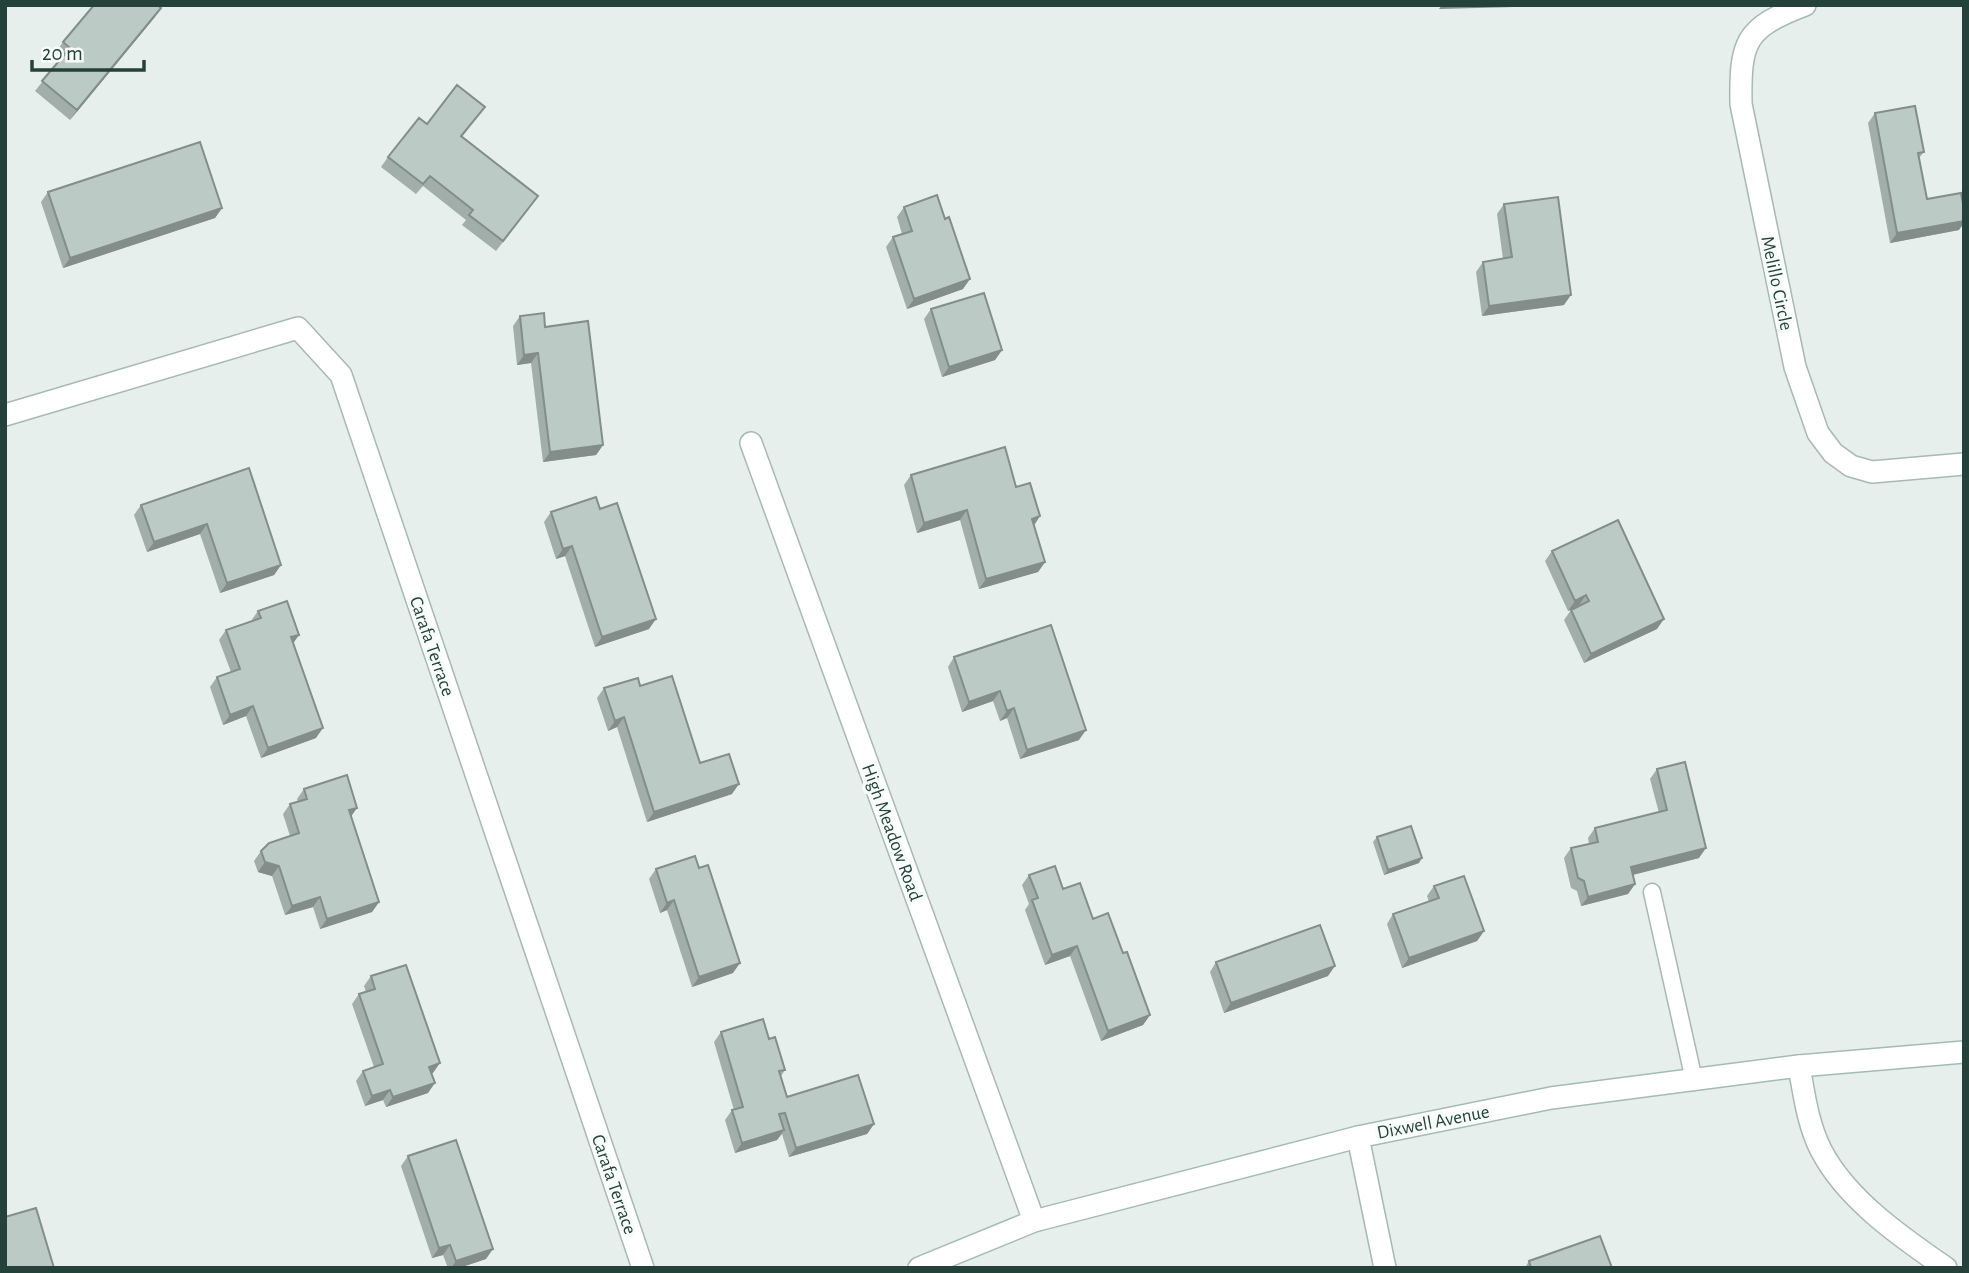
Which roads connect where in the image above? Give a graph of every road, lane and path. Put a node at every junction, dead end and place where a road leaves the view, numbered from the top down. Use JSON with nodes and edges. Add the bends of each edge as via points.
{"nodes":[{"id":1,"x":1805,"y":5,"type":"edge"},
{"id":2,"x":5,"y":415,"type":"edge"},
{"id":3,"x":751,"y":443,"type":"dead end"},
{"id":4,"x":1964,"y":464,"type":"edge"},
{"id":5,"x":1653,"y":892,"type":"dead end"},
{"id":6,"x":1964,"y":1052,"type":"edge"},
{"id":7,"x":1799,"y":1066,"type":"junction"},
{"id":8,"x":1694,"y":1080,"type":"junction"},
{"id":9,"x":1358,"y":1136,"type":"junction"},
{"id":10,"x":1034,"y":1221,"type":"junction"},
{"id":11,"x":643,"y":1268,"type":"edge"},
{"id":12,"x":919,"y":1268,"type":"edge"},
{"id":13,"x":1385,"y":1268,"type":"edge"},
{"id":14,"x":1946,"y":1268,"type":"edge"}],
"edges":[{"from":1,"to":4,"type":"street","name":"Melillo Circle","via":[[1766,23],[1747,39],[1740,67],[1741,104],[1795,367],[1818,433],[1850,466],[1872,472]]},
{"from":2,"to":11,"type":"street","name":"Carafa Terrace","via":[[298,328],[341,375]]},
{"from":3,"to":10,"type":"street","name":"High Meadow Road"},
{"from":5,"to":8,"type":"lane"},
{"from":6,"to":7,"type":"street","name":"Dixwell Avenue"},
{"from":7,"to":8,"type":"street","name":"Dixwell Avenue"},
{"from":7,"to":14,"type":"street","via":[[1806,1109],[1821,1150],[1849,1190]]},
{"from":8,"to":9,"type":"street","name":"Dixwell Avenue","via":[[1551,1098]]},
{"from":9,"to":10,"type":"street","name":"Dixwell Avenue"},
{"from":9,"to":13,"type":"street"},
{"from":10,"to":12,"type":"street","name":"Dixwell Avenue"}]}
